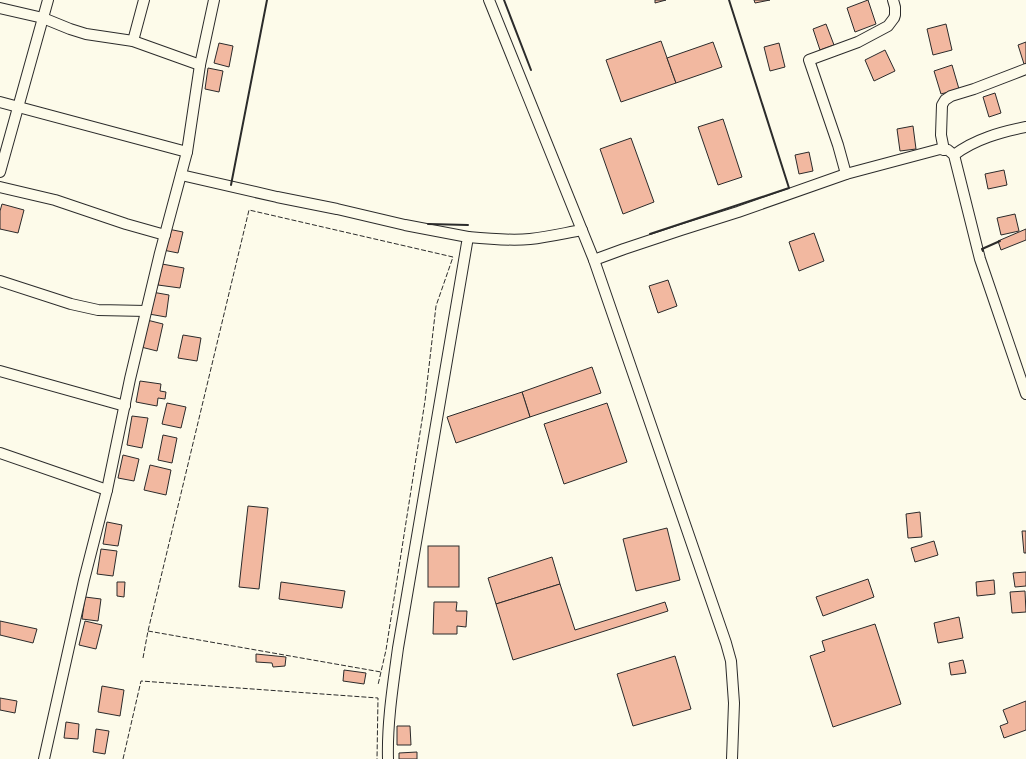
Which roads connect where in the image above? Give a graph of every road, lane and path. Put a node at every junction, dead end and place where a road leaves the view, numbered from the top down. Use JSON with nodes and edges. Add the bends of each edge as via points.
{"nodes":[{"id":1,"x":48,"y":0,"type":"edge"},
{"id":2,"x":144,"y":0,"type":"edge"},
{"id":3,"x":214,"y":0,"type":"edge"},
{"id":4,"x":489,"y":0,"type":"edge"},
{"id":5,"x":893,"y":0,"type":"edge"},
{"id":6,"x":0,"y":8,"type":"edge"},
{"id":7,"x":43,"y":18,"type":"junction"},
{"id":8,"x":133,"y":41,"type":"junction"},
{"id":9,"x":200,"y":65,"type":"junction"},
{"id":10,"x":1026,"y":69,"type":"edge"},
{"id":11,"x":0,"y":102,"type":"edge"},
{"id":12,"x":18,"y":107,"type":"junction"},
{"id":13,"x":1026,"y":127,"type":"edge"},
{"id":14,"x":944,"y":150,"type":"junction"},
{"id":15,"x":187,"y":152,"type":"junction"},
{"id":16,"x":954,"y":155,"type":"junction"},
{"id":17,"x":0,"y":172,"type":"edge"},
{"id":18,"x":846,"y":174,"type":"junction"},
{"id":19,"x":180,"y":175,"type":"junction"},
{"id":20,"x":0,"y":187,"type":"edge"},
{"id":21,"x":582,"y":230,"type":"junction"},
{"id":22,"x":165,"y":235,"type":"junction"},
{"id":23,"x":468,"y":237,"type":"junction"},
{"id":24,"x":594,"y":260,"type":"junction"},
{"id":25,"x":0,"y":281,"type":"edge"},
{"id":26,"x":146,"y":311,"type":"junction"},
{"id":27,"x":0,"y":371,"type":"edge"},
{"id":28,"x":1026,"y":394,"type":"edge"},
{"id":29,"x":125,"y":406,"type":"junction"},
{"id":30,"x":0,"y":453,"type":"edge"},
{"id":31,"x":107,"y":490,"type":"junction"},
{"id":32,"x":44,"y":759,"type":"edge"},
{"id":33,"x":388,"y":759,"type":"edge"},
{"id":34,"x":732,"y":759,"type":"edge"}],
"edges":[{"from":1,"to":7,"type":"street"},
{"from":2,"to":8,"type":"street"},
{"from":3,"to":9,"type":"street"},
{"from":4,"to":21,"type":"street"},
{"from":5,"to":18,"type":"street","via":[[895,15],[888,26],[858,42],[809,60]]},
{"from":6,"to":7,"type":"street"},
{"from":7,"to":8,"type":"street","via":[[86,34]]},
{"from":7,"to":12,"type":"street"},
{"from":8,"to":9,"type":"street"},
{"from":9,"to":15,"type":"street"},
{"from":10,"to":14,"type":"street","via":[[945,100],[942,105],[941,135]]},
{"from":11,"to":12,"type":"street"},
{"from":12,"to":15,"type":"street"},
{"from":12,"to":17,"type":"street"},
{"from":13,"to":16,"type":"street","via":[[970,144]]},
{"from":14,"to":16,"type":"street"},
{"from":14,"to":18,"type":"street"},
{"from":15,"to":19,"type":"street"},
{"from":16,"to":28,"type":"street","via":[[980,259]]},
{"from":18,"to":24,"type":"street"},
{"from":19,"to":22,"type":"street"},
{"from":19,"to":23,"type":"street","via":[[277,198]]},
{"from":20,"to":22,"type":"street","via":[[55,200]]},
{"from":21,"to":23,"type":"street","via":[[530,239]]},
{"from":21,"to":24,"type":"street"},
{"from":22,"to":26,"type":"street"},
{"from":23,"to":33,"type":"street","via":[[398,648],[392,688]]},
{"from":24,"to":34,"type":"street","via":[[732,661]]},
{"from":25,"to":26,"type":"street","via":[[98,310]]},
{"from":26,"to":29,"type":"street"},
{"from":27,"to":29,"type":"street"},
{"from":29,"to":31,"type":"street"},
{"from":30,"to":31,"type":"street"},
{"from":31,"to":32,"type":"street"}]}
